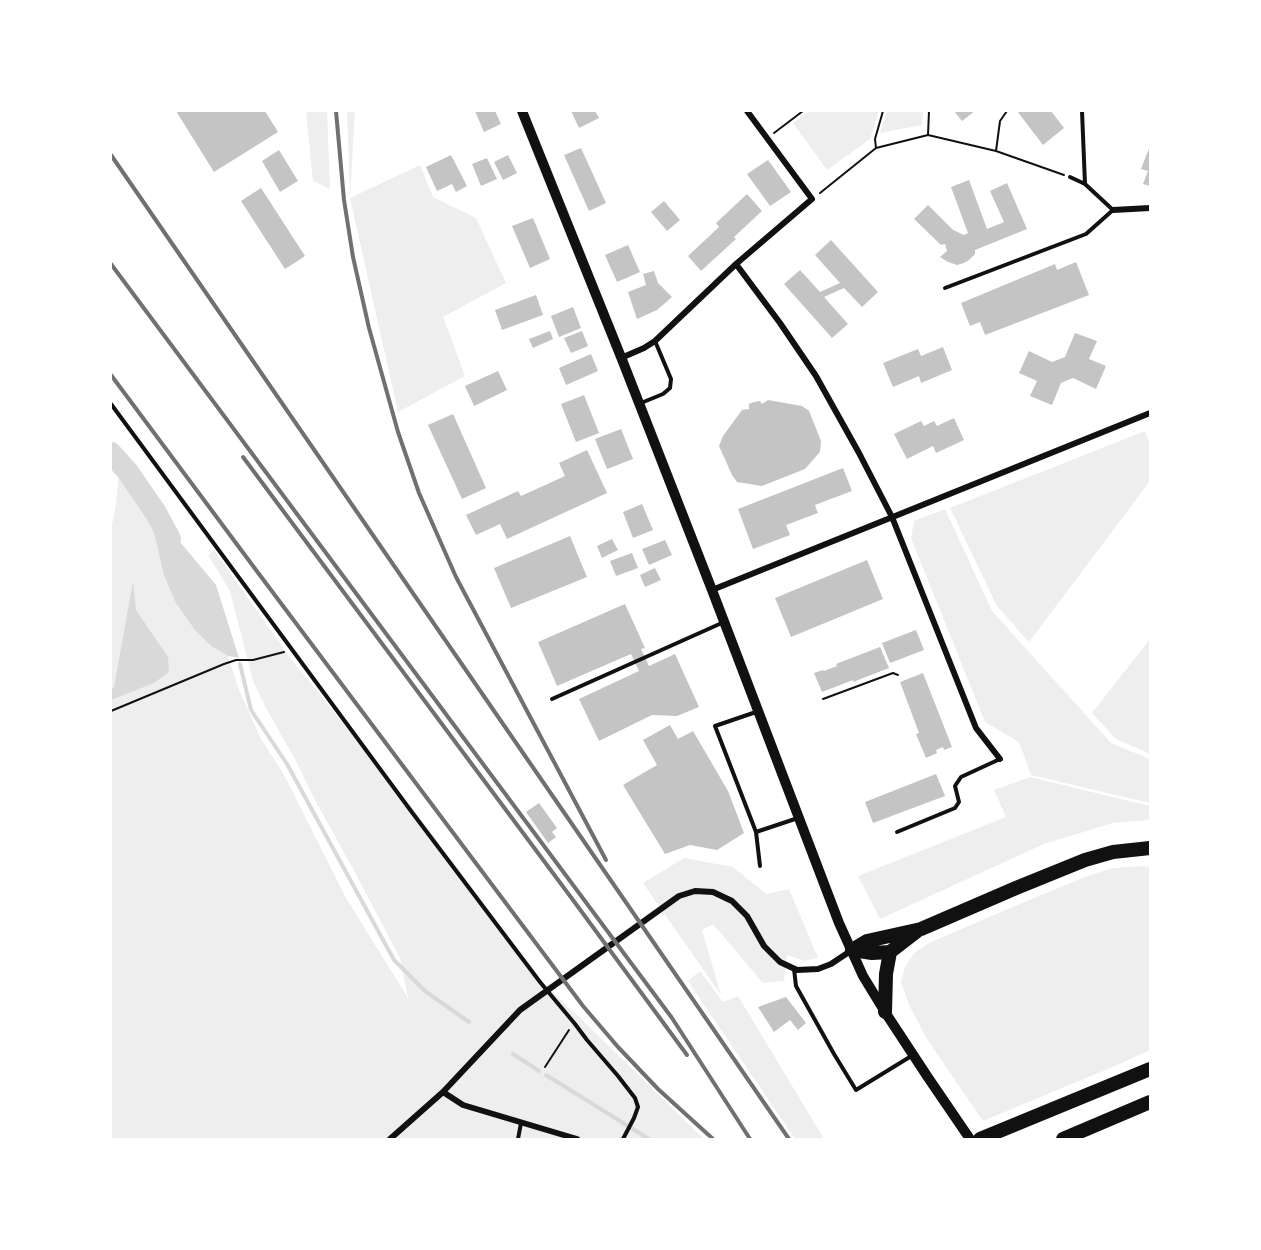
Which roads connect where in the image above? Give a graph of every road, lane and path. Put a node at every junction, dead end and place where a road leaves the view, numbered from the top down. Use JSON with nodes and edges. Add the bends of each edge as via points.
{"nodes":[{"id":1,"x":522,"y":111,"type":"edge"},
{"id":2,"x":747,"y":111,"type":"edge"},
{"id":3,"x":803,"y":111,"type":"edge"},
{"id":4,"x":883,"y":111,"type":"edge"},
{"id":5,"x":929,"y":111,"type":"edge"},
{"id":6,"x":1007,"y":111,"type":"edge"},
{"id":7,"x":1082,"y":111,"type":"edge"},
{"id":8,"x":928,"y":135,"type":"junction"},
{"id":9,"x":767,"y":138,"type":"junction"},
{"id":10,"x":876,"y":148,"type":"junction"},
{"id":11,"x":996,"y":151,"type":"junction"},
{"id":12,"x":1070,"y":177,"type":"joint"},
{"id":13,"x":1085,"y":184,"type":"junction"},
{"id":14,"x":812,"y":199,"type":"junction"},
{"id":15,"x":1150,"y":208,"type":"edge"},
{"id":16,"x":1113,"y":210,"type":"junction"},
{"id":17,"x":736,"y":264,"type":"junction"},
{"id":18,"x":945,"y":288,"type":"dead end"},
{"id":19,"x":655,"y":341,"type":"junction"},
{"id":20,"x":621,"y":358,"type":"junction"},
{"id":21,"x":111,"y":404,"type":"edge"},
{"id":22,"x":640,"y":404,"type":"junction"},
{"id":23,"x":1150,"y":413,"type":"edge"},
{"id":24,"x":892,"y":517,"type":"junction"},
{"id":25,"x":712,"y":590,"type":"junction"},
{"id":26,"x":725,"y":622,"type":"junction"},
{"id":27,"x":292,"y":649,"type":"junction"},
{"id":28,"x":898,"y":675,"type":"dead end"},
{"id":29,"x":552,"y":699,"type":"dead end"},
{"id":30,"x":824,"y":699,"type":"dead end"},
{"id":31,"x":111,"y":711,"type":"edge"},
{"id":32,"x":759,"y":711,"type":"junction"},
{"id":33,"x":1000,"y":759,"type":"joint"},
{"id":34,"x":799,"y":818,"type":"junction"},
{"id":35,"x":756,"y":832,"type":"junction"},
{"id":36,"x":897,"y":832,"type":"dead end"},
{"id":37,"x":1147,"y":850,"type":"edge"},
{"id":38,"x":760,"y":866,"type":"dead end"},
{"id":39,"x":921,"y":929,"type":"junction"},
{"id":40,"x":852,"y":950,"type":"junction"},
{"id":41,"x":891,"y":952,"type":"junction"},
{"id":42,"x":794,"y":969,"type":"junction"},
{"id":43,"x":885,"y":1012,"type":"junction"},
{"id":44,"x":575,"y":1024,"type":"junction"},
{"id":45,"x":913,"y":1055,"type":"junction"},
{"id":46,"x":1150,"y":1064,"type":"edge"},
{"id":47,"x":545,"y":1067,"type":"dead end"},
{"id":48,"x":1150,"y":1069,"type":"edge"},
{"id":49,"x":1113,"y":1085,"type":"junction"},
{"id":50,"x":443,"y":1092,"type":"junction"},
{"id":51,"x":1150,"y":1102,"type":"edge"},
{"id":52,"x":521,"y":1123,"type":"junction"},
{"id":53,"x":390,"y":1139,"type":"edge"},
{"id":54,"x":518,"y":1139,"type":"edge"},
{"id":55,"x":577,"y":1139,"type":"edge"},
{"id":56,"x":623,"y":1139,"type":"edge"},
{"id":57,"x":970,"y":1139,"type":"edge"},
{"id":58,"x":980,"y":1139,"type":"edge"},
{"id":59,"x":1063,"y":1139,"type":"edge"}],
"edges":[{"from":1,"to":20,"type":"main road"},
{"from":2,"to":9,"type":"street"},
{"from":3,"to":9,"type":"path"},
{"from":4,"to":10,"type":"path"},
{"from":5,"to":8,"type":"path"},
{"from":6,"to":11,"type":"path","via":[[1000,121]]},
{"from":7,"to":13,"type":"lane"},
{"from":8,"to":10,"type":"path"},
{"from":8,"to":11,"type":"path"},
{"from":9,"to":14,"type":"street"},
{"from":10,"to":14,"type":"path"},
{"from":11,"to":12,"type":"path"},
{"from":12,"to":13,"type":"lane"},
{"from":13,"to":16,"type":"lane"},
{"from":14,"to":17,"type":"street"},
{"from":15,"to":16,"type":"street"},
{"from":16,"to":18,"type":"lane","via":[[1086,234]]},
{"from":17,"to":19,"type":"street"},
{"from":17,"to":24,"type":"street","via":[[816,376]]},
{"from":19,"to":20,"type":"street"},
{"from":19,"to":22,"type":"lane","via":[[671,379],[670,387]]},
{"from":20,"to":22,"type":"main road"},
{"from":21,"to":27,"type":"lane"},
{"from":22,"to":25,"type":"main road"},
{"from":23,"to":24,"type":"street"},
{"from":24,"to":25,"type":"street"},
{"from":24,"to":33,"type":"street","via":[[976,728]]},
{"from":25,"to":26,"type":"main road"},
{"from":26,"to":29,"type":"lane"},
{"from":26,"to":32,"type":"main road"},
{"from":27,"to":31,"type":"path","via":[[224,664]]},
{"from":27,"to":44,"type":"lane","via":[[411,812]]},
{"from":28,"to":30,"type":"path","via":[[893,673]]},
{"from":32,"to":34,"type":"main road"},
{"from":32,"to":35,"type":"lane","via":[[716,726]]},
{"from":33,"to":36,"type":"lane","via":[[961,777],[955,786],[959,802],[955,808]]},
{"from":34,"to":35,"type":"lane"},
{"from":34,"to":40,"type":"main road"},
{"from":35,"to":38,"type":"lane"},
{"from":37,"to":39,"type":"highway","via":[[1113,852],[1085,860]]},
{"from":39,"to":40,"type":"highway","via":[[867,941]]},
{"from":39,"to":41,"type":"highway"},
{"from":40,"to":41,"type":"highway"},
{"from":40,"to":42,"type":"street","via":[[818,969]]},
{"from":40,"to":43,"type":"main road"},
{"from":41,"to":43,"type":"highway"},
{"from":42,"to":45,"type":"lane","via":[[796,986],[856,1089]]},
{"from":42,"to":50,"type":"street","via":[[764,946],[747,916],[732,901],[713,892],[695,891],[679,896],[520,1010]]},
{"from":43,"to":45,"type":"main road"},
{"from":44,"to":47,"type":"path"},
{"from":44,"to":56,"type":"lane","via":[[635,1098],[638,1107]]},
{"from":45,"to":57,"type":"main road"},
{"from":46,"to":49,"type":"highway"},
{"from":48,"to":49,"type":"highway"},
{"from":49,"to":58,"type":"highway"},
{"from":50,"to":52,"type":"street","via":[[463,1105]]},
{"from":50,"to":53,"type":"street"},
{"from":51,"to":59,"type":"highway"},
{"from":52,"to":54,"type":"lane"},
{"from":52,"to":55,"type":"street"}]}
